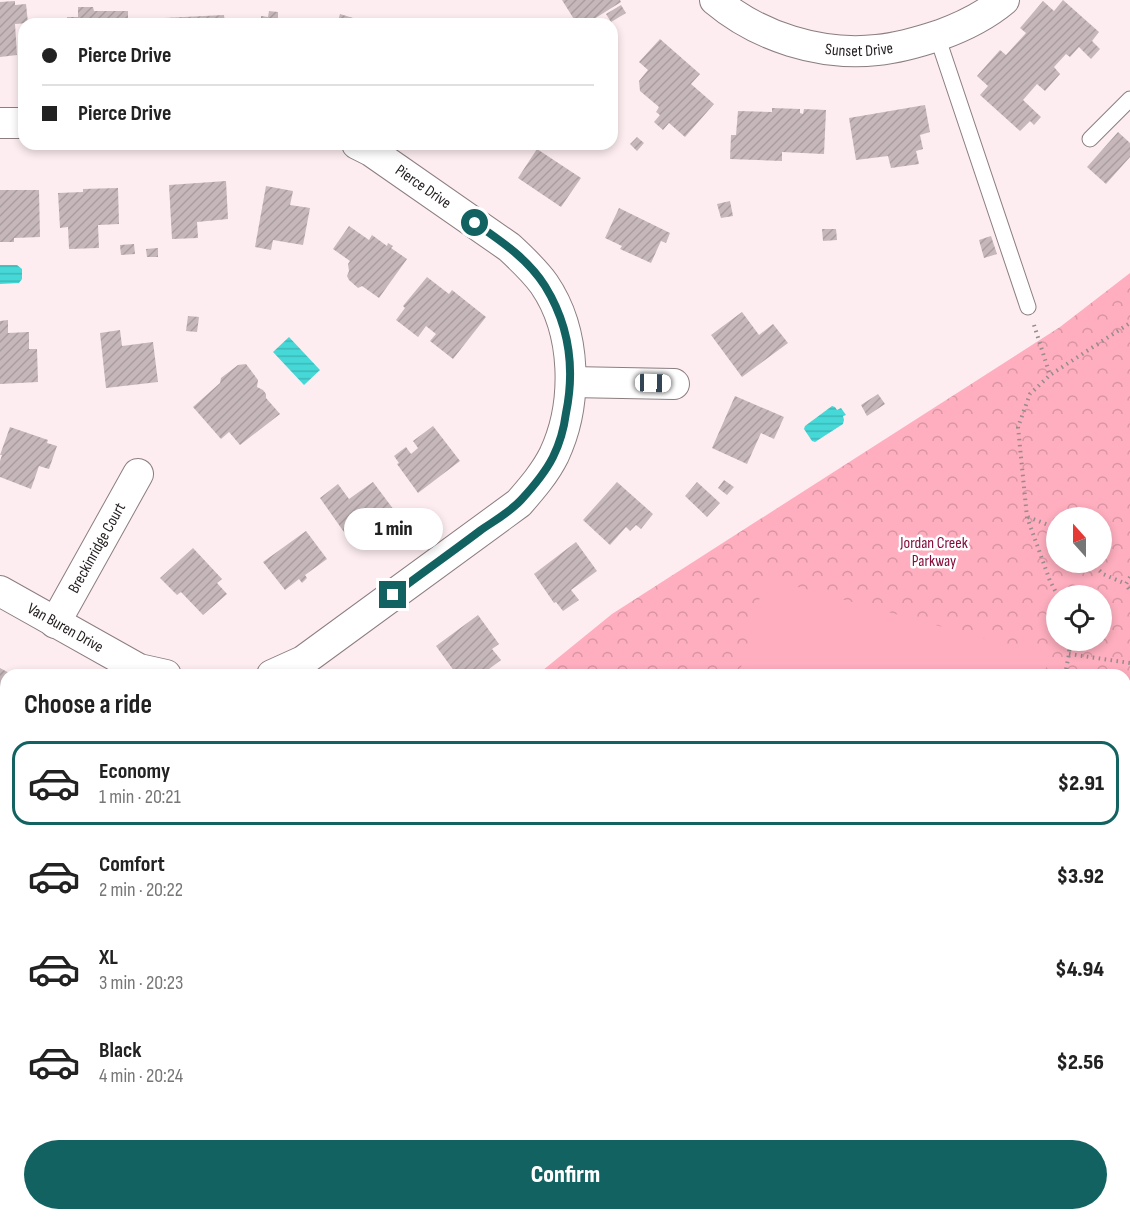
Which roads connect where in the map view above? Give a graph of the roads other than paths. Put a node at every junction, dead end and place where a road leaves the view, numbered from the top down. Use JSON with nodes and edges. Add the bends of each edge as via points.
{"nodes":[{"id":1,"x":715,"y":0,"type":"edge"},
{"id":2,"x":1004,"y":0,"type":"edge"},
{"id":3,"x":937,"y":36,"type":"junction"},
{"id":4,"x":1130,"y":99,"type":"edge"},
{"id":5,"x":0,"y":123,"type":"edge"},
{"id":6,"x":18,"y":123,"type":"edge"},
{"id":7,"x":1090,"y":139,"type":"dead end"},
{"id":8,"x":369,"y":150,"type":"edge"},
{"id":9,"x":1028,"y":307,"type":"road end"},
{"id":10,"x":571,"y":382,"type":"junction"},
{"id":11,"x":674,"y":384,"type":"dead end"},
{"id":12,"x":138,"y":474,"type":"dead end"},
{"id":13,"x":0,"y":591,"type":"edge"},
{"id":14,"x":55,"y":623,"type":"junction"},
{"id":15,"x":139,"y":669,"type":"edge"},
{"id":16,"x":285,"y":669,"type":"edge"}],
"edges":[{"from":1,"to":3,"type":"street","name":"Sunset Drive","via":[[755,27],[810,46],[877,51]]},
{"from":2,"to":3,"type":"street","name":"Sunset Drive","via":[[991,11]]},
{"from":3,"to":9,"type":"lane"},
{"from":4,"to":7,"type":"lane"},
{"from":5,"to":6,"type":"street"},
{"from":8,"to":10,"type":"street","name":"Pierce Drive","via":[[525,261],[545,285],[559,313],[568,346]]},
{"from":10,"to":11,"type":"street"},
{"from":10,"to":16,"type":"street","name":"Pierce Drive","via":[[563,432],[553,457],[519,503],[303,661]]},
{"from":12,"to":14,"type":"street","name":"Breckinridge Court"},
{"from":13,"to":14,"type":"street","name":"Van Buren Drive"},
{"from":14,"to":15,"type":"street","name":"Van Buren Drive"}]}
